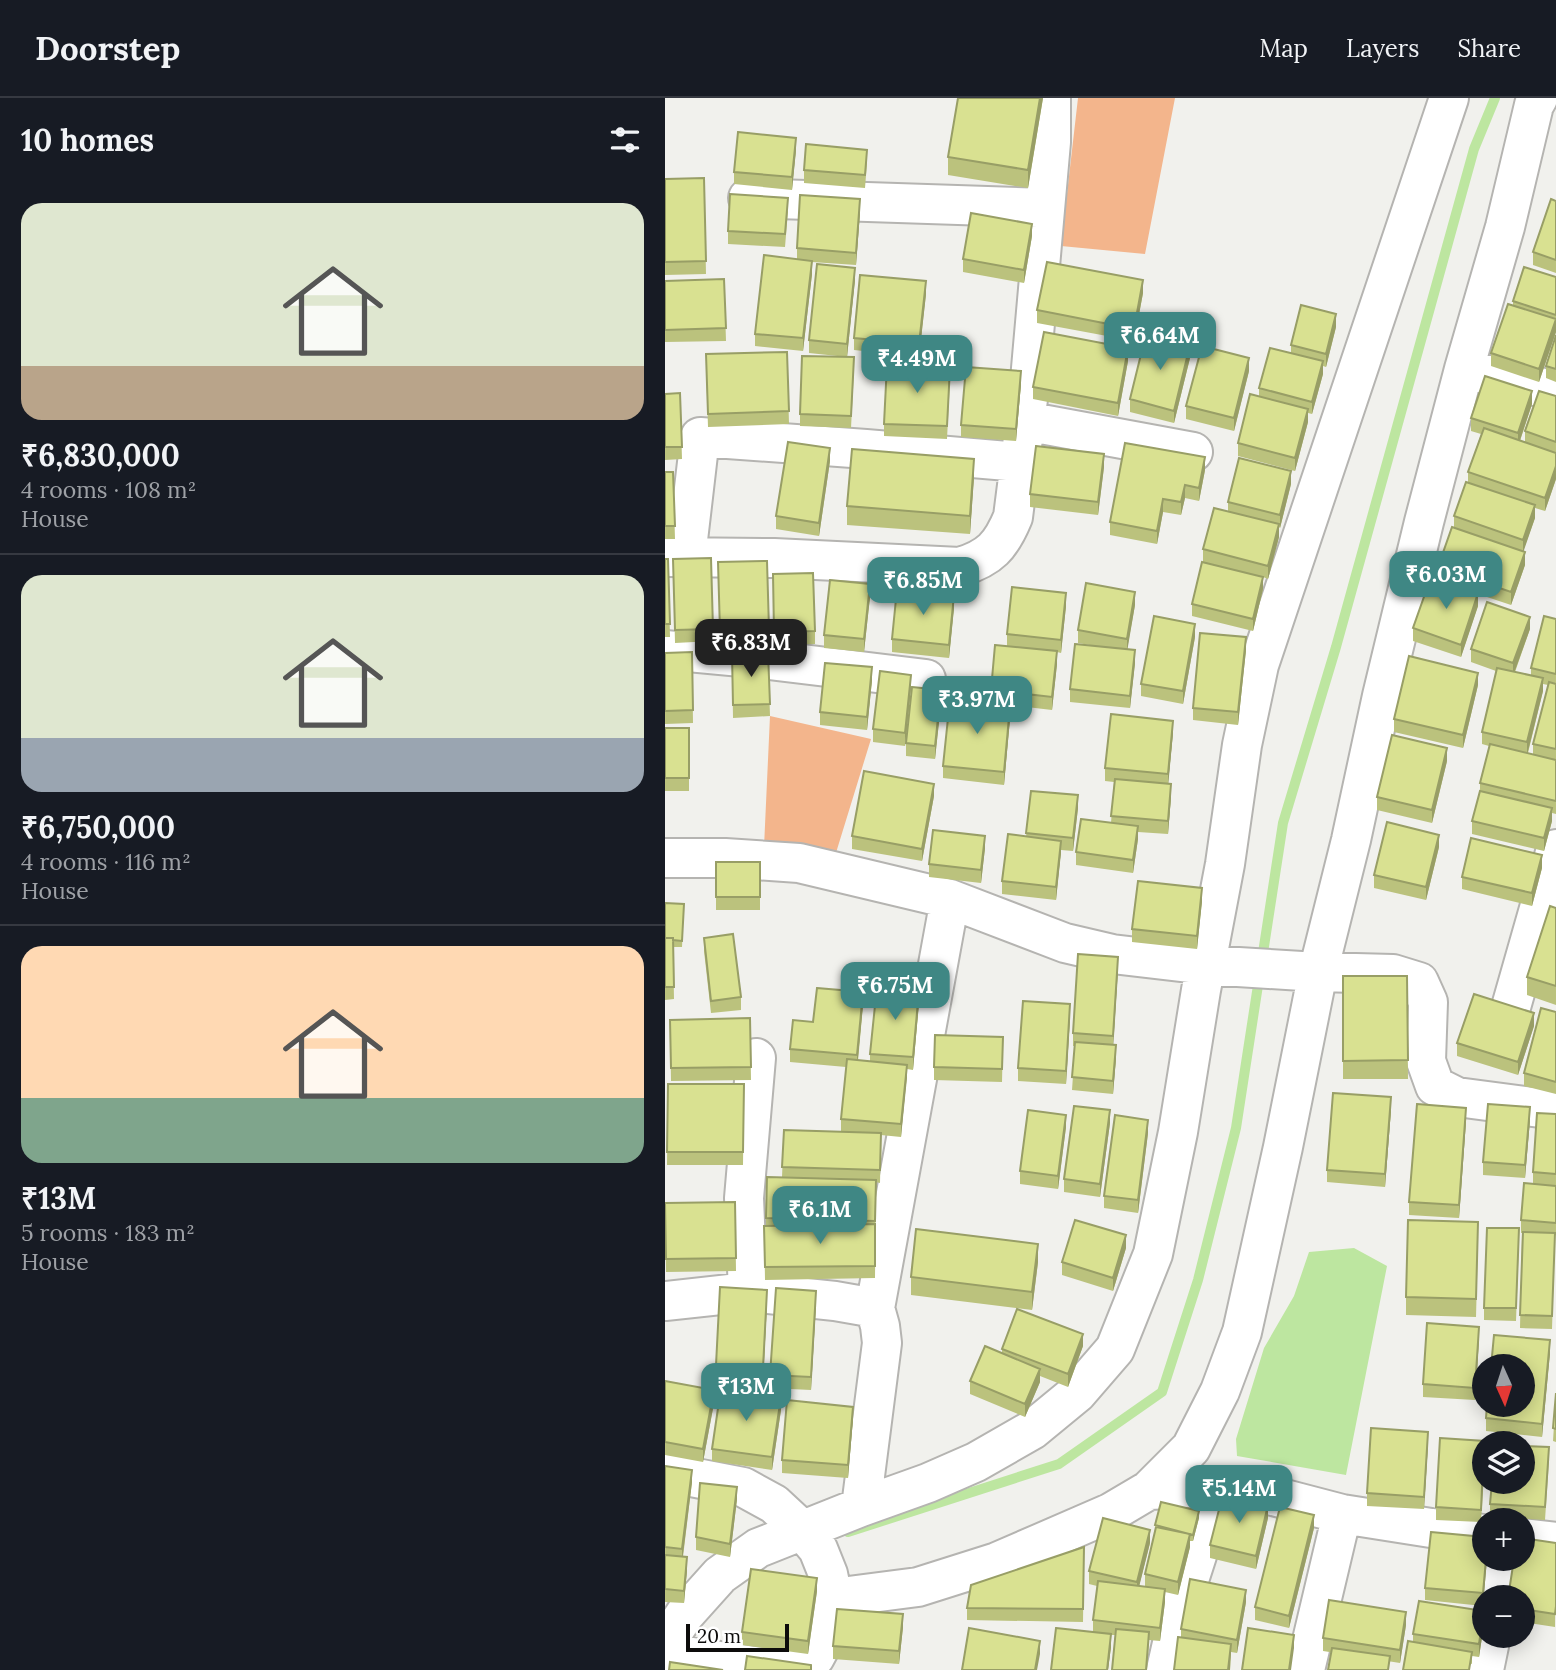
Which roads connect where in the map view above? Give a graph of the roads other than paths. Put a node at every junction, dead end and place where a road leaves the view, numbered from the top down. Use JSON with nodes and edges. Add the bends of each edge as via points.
{"nodes":[{"id":1,"x":1051,"y":98,"type":"edge"},
{"id":2,"x":1449,"y":98,"type":"edge"},
{"id":3,"x":1538,"y":98,"type":"edge"},
{"id":4,"x":748,"y":198,"type":"edge"},
{"id":5,"x":1045,"y":208,"type":"junction"},
{"id":6,"x":1464,"y":369,"type":"junction"},
{"id":7,"x":1556,"y":391,"type":"edge"},
{"id":8,"x":1025,"y":421,"type":"junction"},
{"id":9,"x":1193,"y":452,"type":"edge"},
{"id":10,"x":1020,"y":462,"type":"junction"},
{"id":11,"x":676,"y":557,"type":"edge"},
{"id":12,"x":665,"y":650,"type":"edge"},
{"id":13,"x":926,"y":679,"type":"dead end"},
{"id":14,"x":1556,"y":849,"type":"edge"},
{"id":15,"x":665,"y":859,"type":"edge"},
{"id":16,"x":950,"y":899,"type":"junction"},
{"id":17,"x":1206,"y":965,"type":"junction"},
{"id":18,"x":1318,"y":972,"type":"junction"},
{"id":19,"x":1511,"y":1007,"type":"edge"},
{"id":20,"x":756,"y":1058,"type":"dead end"},
{"id":21,"x":1556,"y":1110,"type":"edge"},
{"id":22,"x":748,"y":1292,"type":"junction"},
{"id":23,"x":665,"y":1301,"type":"edge"},
{"id":24,"x":875,"y":1308,"type":"junction"},
{"id":25,"x":665,"y":1472,"type":"edge"},
{"id":26,"x":1219,"y":1487,"type":"junction"},
{"id":27,"x":1149,"y":1490,"type":"junction"},
{"id":28,"x":861,"y":1507,"type":"junction"},
{"id":29,"x":1342,"y":1514,"type":"junction"},
{"id":30,"x":802,"y":1530,"type":"junction"},
{"id":31,"x":1472,"y":1533,"type":"edge"},
{"id":32,"x":1535,"y":1539,"type":"edge"},
{"id":33,"x":1556,"y":1542,"type":"edge"},
{"id":34,"x":833,"y":1598,"type":"junction"},
{"id":35,"x":665,"y":1644,"type":"edge"},
{"id":36,"x":1489,"y":1648,"type":"edge"},
{"id":37,"x":665,"y":1653,"type":"edge"},
{"id":38,"x":817,"y":1663,"type":"edge"},
{"id":39,"x":1165,"y":1670,"type":"edge"},
{"id":40,"x":1305,"y":1670,"type":"edge"},
{"id":41,"x":1484,"y":1670,"type":"edge"}],
"edges":[{"from":1,"to":5,"type":"street"},
{"from":2,"to":17,"type":"street","via":[[1259,665]]},
{"from":3,"to":6,"type":"street"},
{"from":4,"to":5,"type":"street"},
{"from":5,"to":8,"type":"street"},
{"from":6,"to":7,"type":"street"},
{"from":6,"to":18,"type":"street"},
{"from":8,"to":9,"type":"street"},
{"from":8,"to":10,"type":"street"},
{"from":10,"to":11,"type":"street","via":[[1013,517],[1006,534],[977,562],[960,566]]},
{"from":10,"to":11,"type":"street","via":[[700,438]]},
{"from":12,"to":13,"type":"street"},
{"from":14,"to":19,"type":"street"},
{"from":15,"to":16,"type":"street","via":[[799,863]]},
{"from":16,"to":17,"type":"street","via":[[1065,943],[1112,954]]},
{"from":16,"to":24,"type":"street"},
{"from":17,"to":18,"type":"street"},
{"from":17,"to":28,"type":"street","via":[[1153,1254],[1115,1349],[1077,1393],[1032,1430],[964,1467]]},
{"from":18,"to":21,"type":"street","via":[[1393,974],[1419,982],[1428,1002],[1426,1061],[1435,1086],[1457,1097]]},
{"from":18,"to":27,"type":"street","via":[[1242,1332],[1220,1391],[1191,1448]]},
{"from":20,"to":22,"type":"street","via":[[744,1198]]},
{"from":22,"to":23,"type":"street"},
{"from":22,"to":24,"type":"street"},
{"from":24,"to":28,"type":"street","via":[[882,1343]]},
{"from":25,"to":30,"type":"street","via":[[743,1487],[774,1504]]},
{"from":26,"to":27,"type":"street"},
{"from":26,"to":29,"type":"street","via":[[1250,1490]]},
{"from":26,"to":39,"type":"street","via":[[1179,1608]]},
{"from":27,"to":34,"type":"street","via":[[1109,1513],[997,1562],[918,1587]]},
{"from":28,"to":30,"type":"street"},
{"from":29,"to":31,"type":"street"},
{"from":29,"to":40,"type":"street"},
{"from":30,"to":34,"type":"street","via":[[818,1549]]},
{"from":30,"to":35,"type":"street","via":[[758,1548],[720,1575]]},
{"from":32,"to":33,"type":"street"},
{"from":34,"to":38,"type":"street","via":[[828,1633]]},
{"from":36,"to":41,"type":"street"},
{"from":37,"to":38,"type":"street","via":[[767,1668]]}]}
